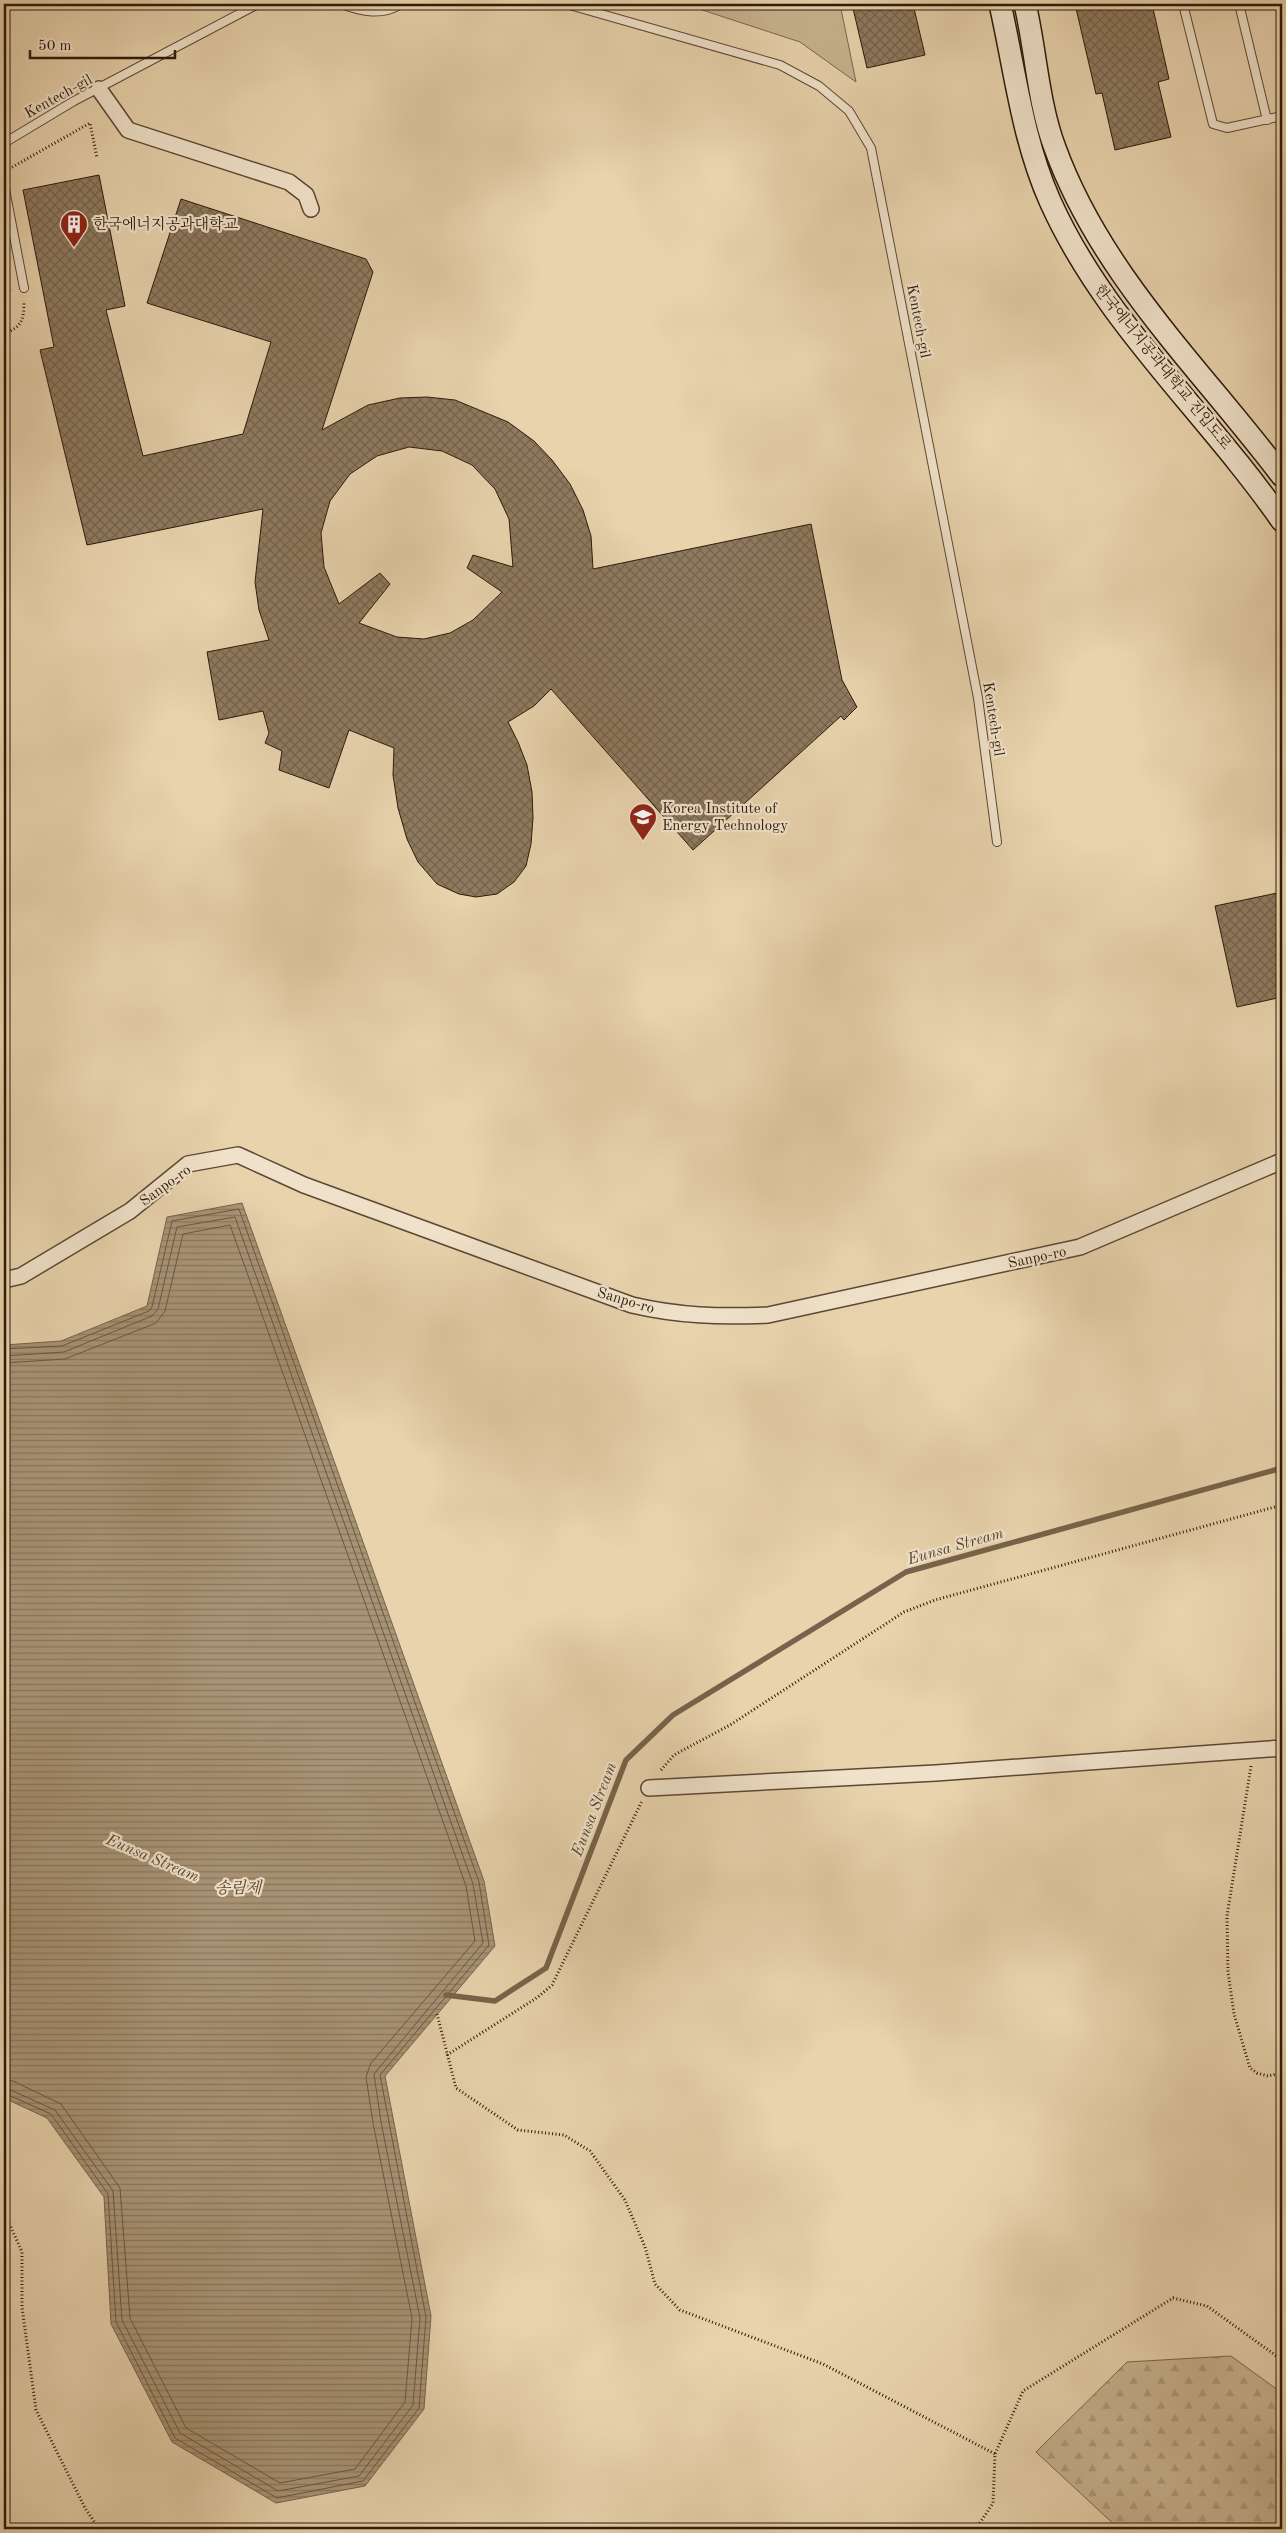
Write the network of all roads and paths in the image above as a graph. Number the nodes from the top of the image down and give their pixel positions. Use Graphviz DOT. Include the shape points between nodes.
graph roads {
  1 [pos="258,4"];
  2 [pos="342,4"];
  3 [pos="401,4"];
  4 [pos="566,4"];
  5 [pos="1000,4"];
  6 [pos="1025,4"];
  7 [pos="1183,4"];
  8 [pos="1239,4"];
  9 [pos="99,89"];
  10 [pos="1282,116"];
  11 [pos="1266,120"];
  12 [pos="4,143"];
  13 [pos="97,158"];
  14 [pos="9,169"];
  15 [pos="4,184"];
  16 [pos="311,209"];
  17 [pos="24,288"];
  18 [pos="4,333"];
  19 [pos="1282,476"];
  20 [pos="1282,521"];
  21 [pos="997,842"];
  22 [pos="1282,1161"];
  23 [pos="4,1280"];
  24 [pos="1282,1505"];
  25 [pos="1282,1748"];
  26 [pos="1254,1749"];
  27 [pos="649,1788"];
  28 [pos="437,2014"];
  29 [pos="447,2055"];
  30 [pos="1282,2073"];
  31 [pos="4,2219"];
  32 [pos="1282,2360"];
  33 [pos="995,2454"];
  34 [pos="99,2529"];
  35 [pos="976,2529"];
  1 -- 9 [label="lane, Kentech-gil"];
  2 -- 3 [label="lane" via="376,12"];
  4 -- 21 [label="lane, Kentech-gil" via="780,65 819,86 849,111 871,148 978,698"];
  5 -- 20 [label="street, 한국에너지공과대학교 진입도로" via="1031,152 1050,201 1076,252 1105,299 1240,463"];
  6 -- 19 [label="street, 한국에너지공과대학교 진입도로" via="1054,147 1097,239 1127,283"];
  7 -- 11 [label="lane" via="1213,124 1227,128"];
  8 -- 11 [label="lane"];
  9 -- 12 [label="lane, Kentech-gil"];
  9 -- 16 [label="street" via="128,130 289,182 306,195"];
  10 -- 11 [label="lane"];
  13 -- 14 [label="path" via="90,123"];
  15 -- 17 [label="lane"];
  17 -- 18 [label="path" via="24,318 14,330"];
  22 -- 23 [label="street, Sanpo-ro" via="1080,1247 768,1315 670,1314 632,1304 304,1185 238,1156 188,1164 130,1211 21,1276"];
  24 -- 27 [label="path" via="935,1600 904,1612 730,1725 674,1755"];
  25 -- 26 [label="street"];
  26 -- 27 [label="street" via="936,1773"];
  26 -- 30 [label="path" via="1227,1916 1228,1972 1234,2014 1250,2068 1257,2074 1268,2076"];
  27 -- 29 [label="path" via="552,1985"];
  28 -- 29 [label="path"];
  29 -- 33 [label="path" via="456,2088 518,2130 564,2135 590,2151 625,2200 645,2246 655,2284 680,2310 823,2364"];
  31 -- 34 [label="path" via="22,2252 22,2307 36,2410 85,2508"];
  32 -- 33 [label="path" via="1207,2306 1173,2298 1023,2391"];
  33 -- 35 [label="path" via="993,2503"];
}
